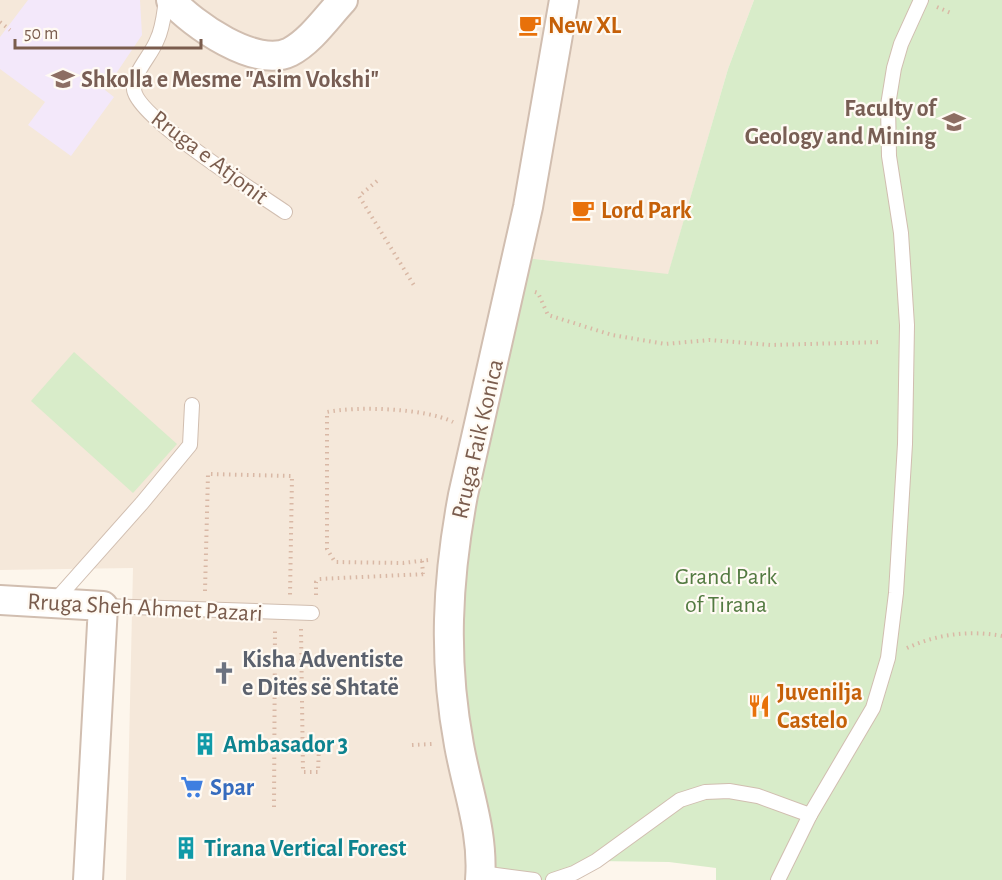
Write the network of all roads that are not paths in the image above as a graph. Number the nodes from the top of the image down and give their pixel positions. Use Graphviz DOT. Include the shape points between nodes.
graph roads {
  1 [pos="169,0"];
  2 [pos="343,0"];
  3 [pos="564,0"];
  4 [pos="921,0"];
  5 [pos="285,212"];
  6 [pos="192,405"];
  7 [pos="0,600"];
  8 [pos="53,603"];
  9 [pos="103,606"];
  10 [pos="294,613"];
  11 [pos="810,815"];
  12 [pos="481,877"];
  13 [pos="88,880"];
  14 [pos="534,880"];
  15 [pos="553,880"];
  16 [pos="778,880"];
  1 -- 2 [label="street, Rruga e Atjonit" via="221,38 249,51 273,56 299,46"];
  1 -- 5 [label="lane, Rruga e Atjonit" via="158,40 134,83 134,93 148,113 166,128"];
  3 -- 12 [label="street, Rruga Faik Konica" via="512,282 455,535 449,589 448,650 458,744 480,838"];
  4 -- 11 [label="lane" via="897,58 888,105 889,156 901,232 907,325 905,444 888,658 873,708"];
  6 -- 8 [label="lane" via="190,445"];
  7 -- 8 [label="street, Rruga Sheh Ahmet Pazari"];
  8 -- 9 [label="street, Rruga Sheh Ahmet Pazari"];
  9 -- 10 [label="lane, Rruga Sheh Ahmet Pazari"];
  9 -- 13 [label="street"];
  11 -- 15 [label="lane" via="758,796 705,792 680,800 596,861"];
  11 -- 16 [label="lane"];
  12 -- 14 [label="lane"];
}
